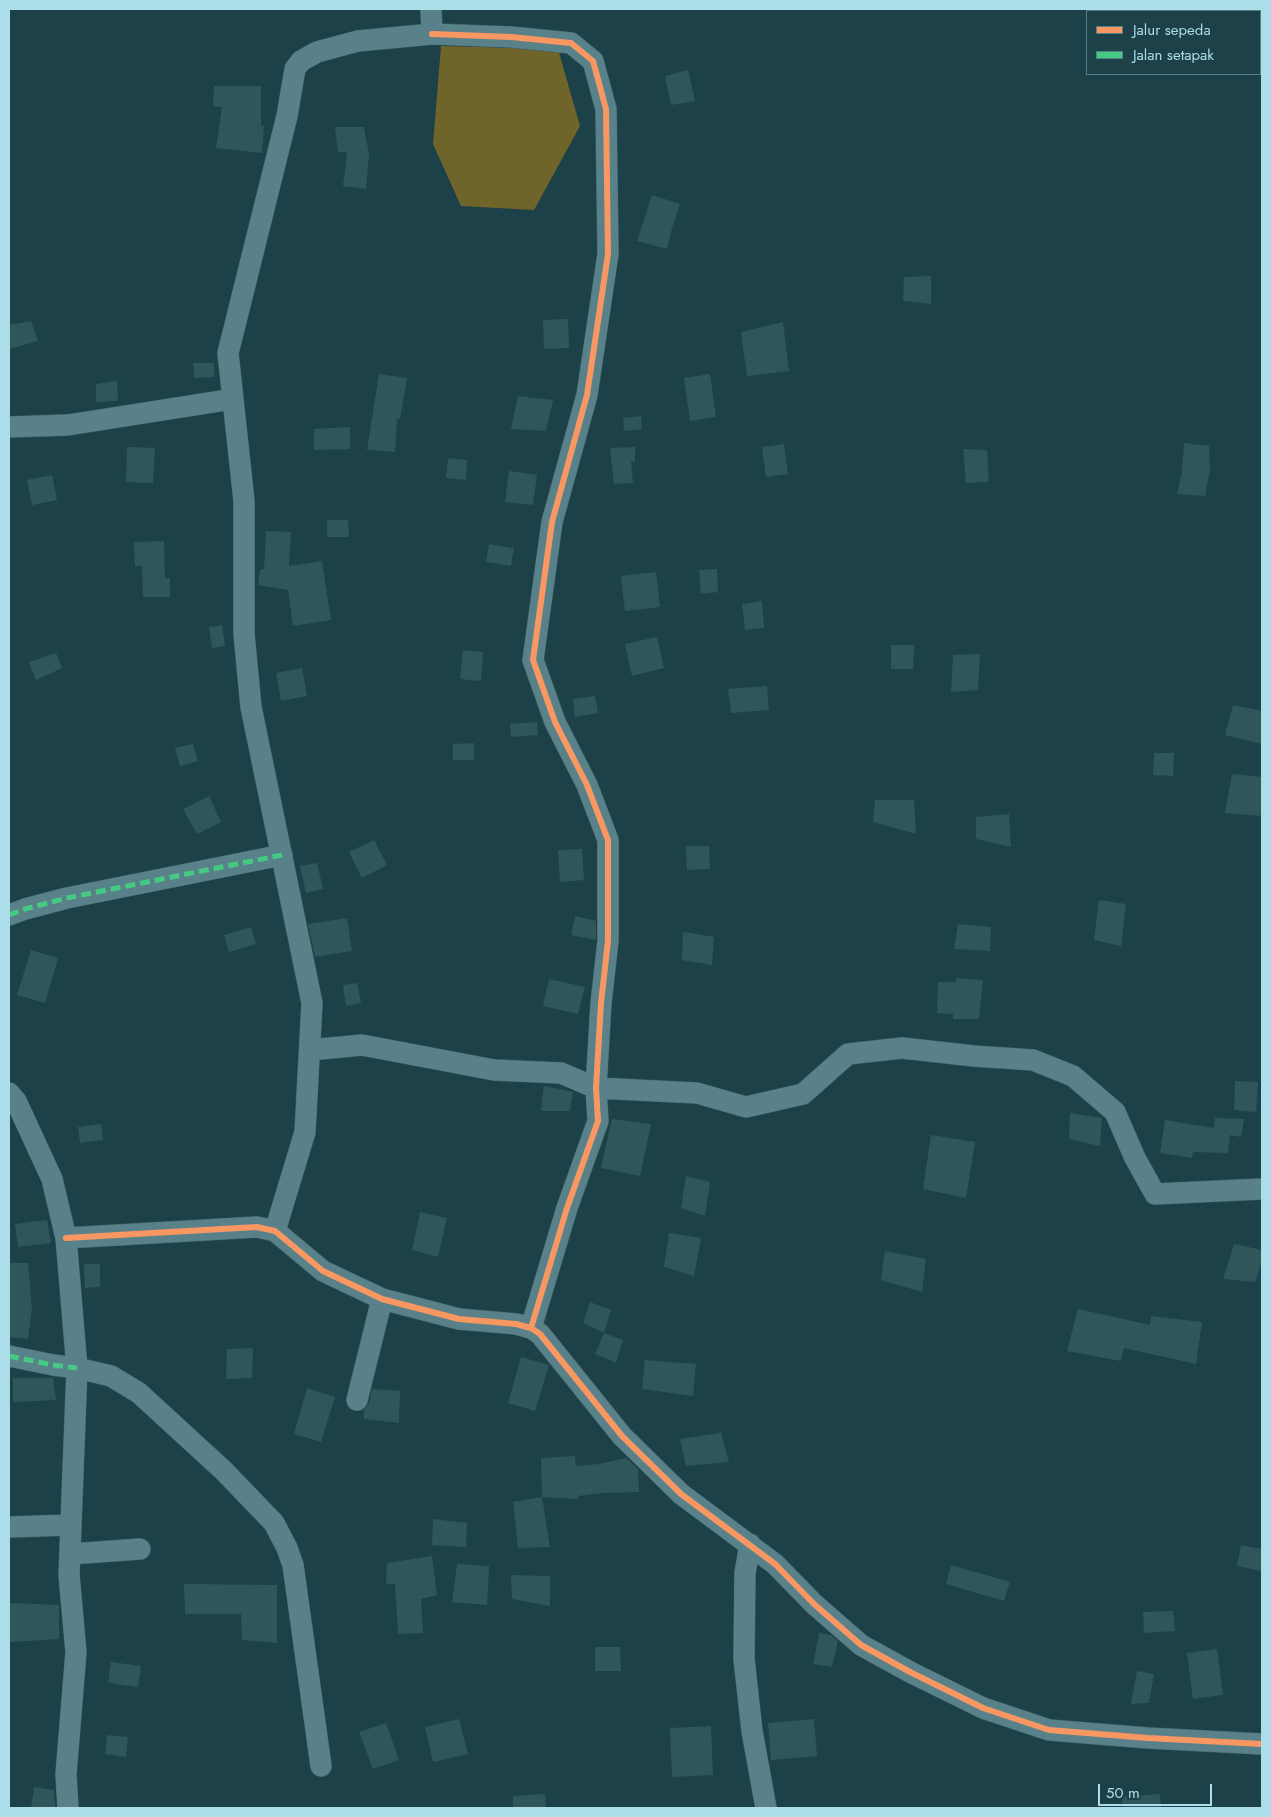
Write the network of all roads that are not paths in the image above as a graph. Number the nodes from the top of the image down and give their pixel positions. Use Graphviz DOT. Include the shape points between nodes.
graph roads {
  1 [pos="431,9"];
  2 [pos="432,34"];
  3 [pos="233,399"];
  4 [pos="9,427"];
  5 [pos="282,855"];
  6 [pos="9,915"];
  7 [pos="310,1050"];
  8 [pos="596,1088"];
  9 [pos="9,1093"];
  10 [pos="1262,1189"];
  11 [pos="275,1231"];
  12 [pos="66,1238"];
  13 [pos="382,1299"];
  14 [pos="531,1328"];
  15 [pos="9,1356"];
  16 [pos="77,1368"];
  17 [pos="357,1400"];
  18 [pos="70,1524"];
  19 [pos="9,1527"];
  20 [pos="750,1544"];
  21 [pos="140,1549"];
  22 [pos="70,1554"];
  23 [pos="1262,1744"];
  24 [pos="321,1766"];
  25 [pos="68,1808"];
  26 [pos="766,1808"];
  1 -- 2 [label="street"];
  2 -- 3 [label="street" via="358,41 317,52 301,61 295,69 287,116 228,353"];
  2 -- 8 [label="street" via="571,43 593,61 606,109 608,254 587,395 552,522 532,660 555,722 587,785 608,840 608,941"];
  3 -- 4 [label="street" via="68,425"];
  3 -- 5 [label="street" via="244,502 244,634 250,698"];
  5 -- 6 [label="street" via="67,898"];
  5 -- 7 [label="street" via="312,1002"];
  7 -- 8 [label="street" via="362,1046 494,1070 561,1073"];
  7 -- 11 [label="street" via="305,1132"];
  8 -- 10 [label="street" via="696,1093 746,1107 803,1094 848,1054 902,1048 1033,1060 1073,1076 1115,1112 1155,1194"];
  8 -- 14 [label="street" via="598,1121 567,1208"];
  9 -- 12 [label="street" via="16,1101 52,1179"];
  11 -- 12 [label="street" via="257,1227"];
  11 -- 13 [label="street" via="323,1271"];
  12 -- 16 [label="street"];
  13 -- 14 [label="street" via="459,1319"];
  13 -- 17 [label="street"];
  14 -- 20 [label="street" via="540,1334 622,1436 682,1494"];
  15 -- 16 [label="street"];
  16 -- 18 [label="street"];
  16 -- 24 [label="street" via="111,1376 139,1393 224,1471 274,1523 294,1565"];
  18 -- 19 [label="street"];
  18 -- 22 [label="street"];
  20 -- 23 [label="street" via="862,1645 983,1708 1049,1730"];
  20 -- 26 [label="street" via="745,1574 744,1659 752,1731"];
  21 -- 22 [label="street"];
  22 -- 25 [label="street" via="76,1652 66,1774"];
}
